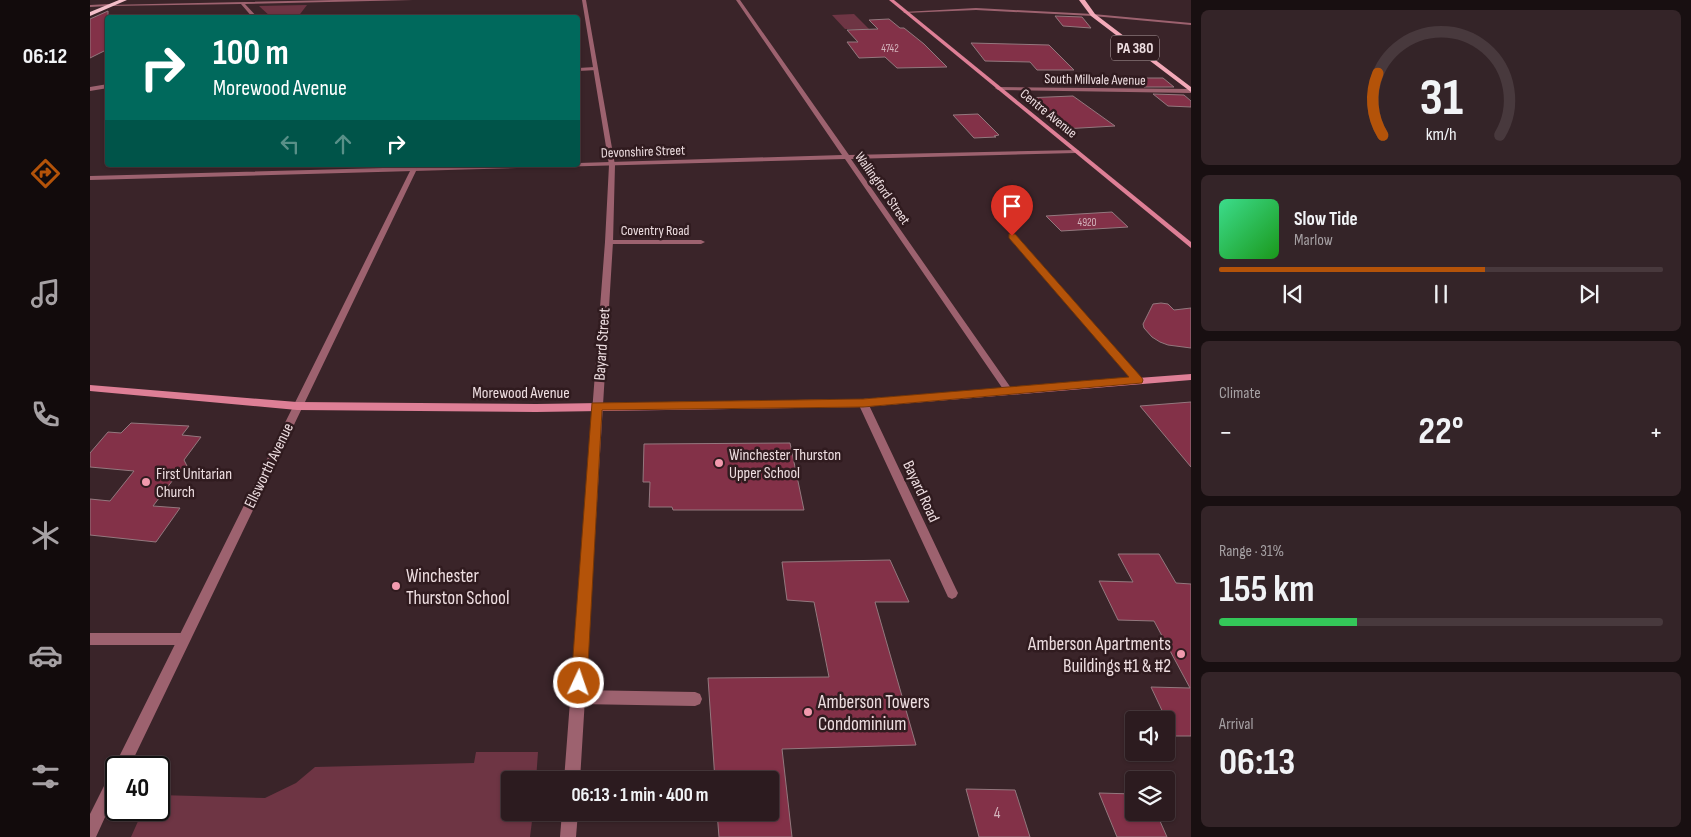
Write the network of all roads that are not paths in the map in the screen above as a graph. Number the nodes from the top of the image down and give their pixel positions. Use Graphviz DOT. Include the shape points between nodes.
graph roads {
  1 [pos="124,0"];
  2 [pos="411,0"];
  3 [pos="584,0"];
  4 [pos="738,0"];
  5 [pos="891,0"];
  6 [pos="1082,1"];
  7 [pos="242,3"];
  8 [pos="90,6"];
  9 [pos="108,6"];
  10 [pos="905,12"];
  11 [pos="90,14"];
  12 [pos="253,15"];
  13 [pos="1093,15"];
  14 [pos="1191,24"];
  15 [pos="595,68"];
  16 [pos="580,70"];
  17 [pos="105,87"];
  18 [pos="998,88"];
  19 [pos="90,90"];
  20 [pos="1191,91"];
  21 [pos="1076,151"];
  22 [pos="847,158"];
  23 [pos="580,165"];
  24 [pos="612,165"];
  25 [pos="412,167"];
  26 [pos="90,178"];
  27 [pos="1012,236"];
  28 [pos="609,242"];
  29 [pos="701,242"];
  30 [pos="1191,246"];
  31 [pos="1191,376"];
  32 [pos="1138,380"];
  33 [pos="90,388"];
  34 [pos="1008,390"];
  35 [pos="863,403"];
  36 [pos="297,406"];
  37 [pos="596,406"];
  38 [pos="952,593"];
  39 [pos="90,639"];
  40 [pos="183,639"];
  41 [pos="578,697"];
  42 [pos="694,699"];
  43 [pos="127,756"];
  44 [pos="573,771"];
  45 [pos="105,800"];
  46 [pos="569,821"];
  47 [pos="90,831"];
  48 [pos="568,837"];
  1 -- 9 [label="highway"];
  2 -- 7 [label="street"];
  3 -- 15 [label="street, Bayard Street"];
  4 -- 22 [label="street, Wallingford Street"];
  5 -- 10 [label="main road, Centre Avenue"];
  6 -- 13 [label="main road, PA 380"];
  7 -- 9 [label="street"];
  7 -- 12 [label="street"];
  8 -- 9 [label="street"];
  9 -- 11 [label="highway"];
  10 -- 13 [label="street" via="976,10"];
  10 -- 18 [label="main road, Centre Avenue"];
  13 -- 14 [label="street"];
  13 -- 20 [label="main road, PA 380"];
  15 -- 16 [label="street"];
  15 -- 24 [label="street, Bayard Street"];
  17 -- 19 [label="street"];
  18 -- 20 [label="street, South Millvale Avenue"];
  18 -- 21 [label="main road, Centre Avenue"];
  21 -- 22 [label="street, Devonshire Street"];
  21 -- 30 [label="main road, Centre Avenue"];
  22 -- 24 [label="street, Devonshire Street"];
  22 -- 34 [label="street, Wallingford Street"];
  23 -- 24 [label="street, Devonshire Street"];
  24 -- 28 [label="street, Bayard Street"];
  25 -- 26 [label="street, Devonshire Street"];
  25 -- 36 [label="street, Ellsworth Avenue"];
  27 -- 32 [label="street"];
  28 -- 29 [label="street, Coventry Road"];
  28 -- 37 [label="street, Bayard Street"];
  31 -- 32 [label="main road, Morewood Avenue"];
  32 -- 34 [label="main road, Morewood Avenue"];
  33 -- 36 [label="main road, Morewood Avenue"];
  34 -- 35 [label="main road, Morewood Avenue"];
  35 -- 37 [label="main road, Morewood Avenue"];
  35 -- 38 [label="street, Bayard Road"];
  36 -- 37 [label="main road, Morewood Avenue"];
  36 -- 40 [label="street, Ellsworth Avenue"];
  37 -- 41 [label="street, Bayard Street"];
  39 -- 40 [label="street"];
  40 -- 43 [label="street, Ellsworth Avenue"];
  41 -- 42 [label="street"];
  41 -- 44 [label="street, Bayard Street"];
  45 -- 47 [label="street"];
  46 -- 48 [label="street"];
}
